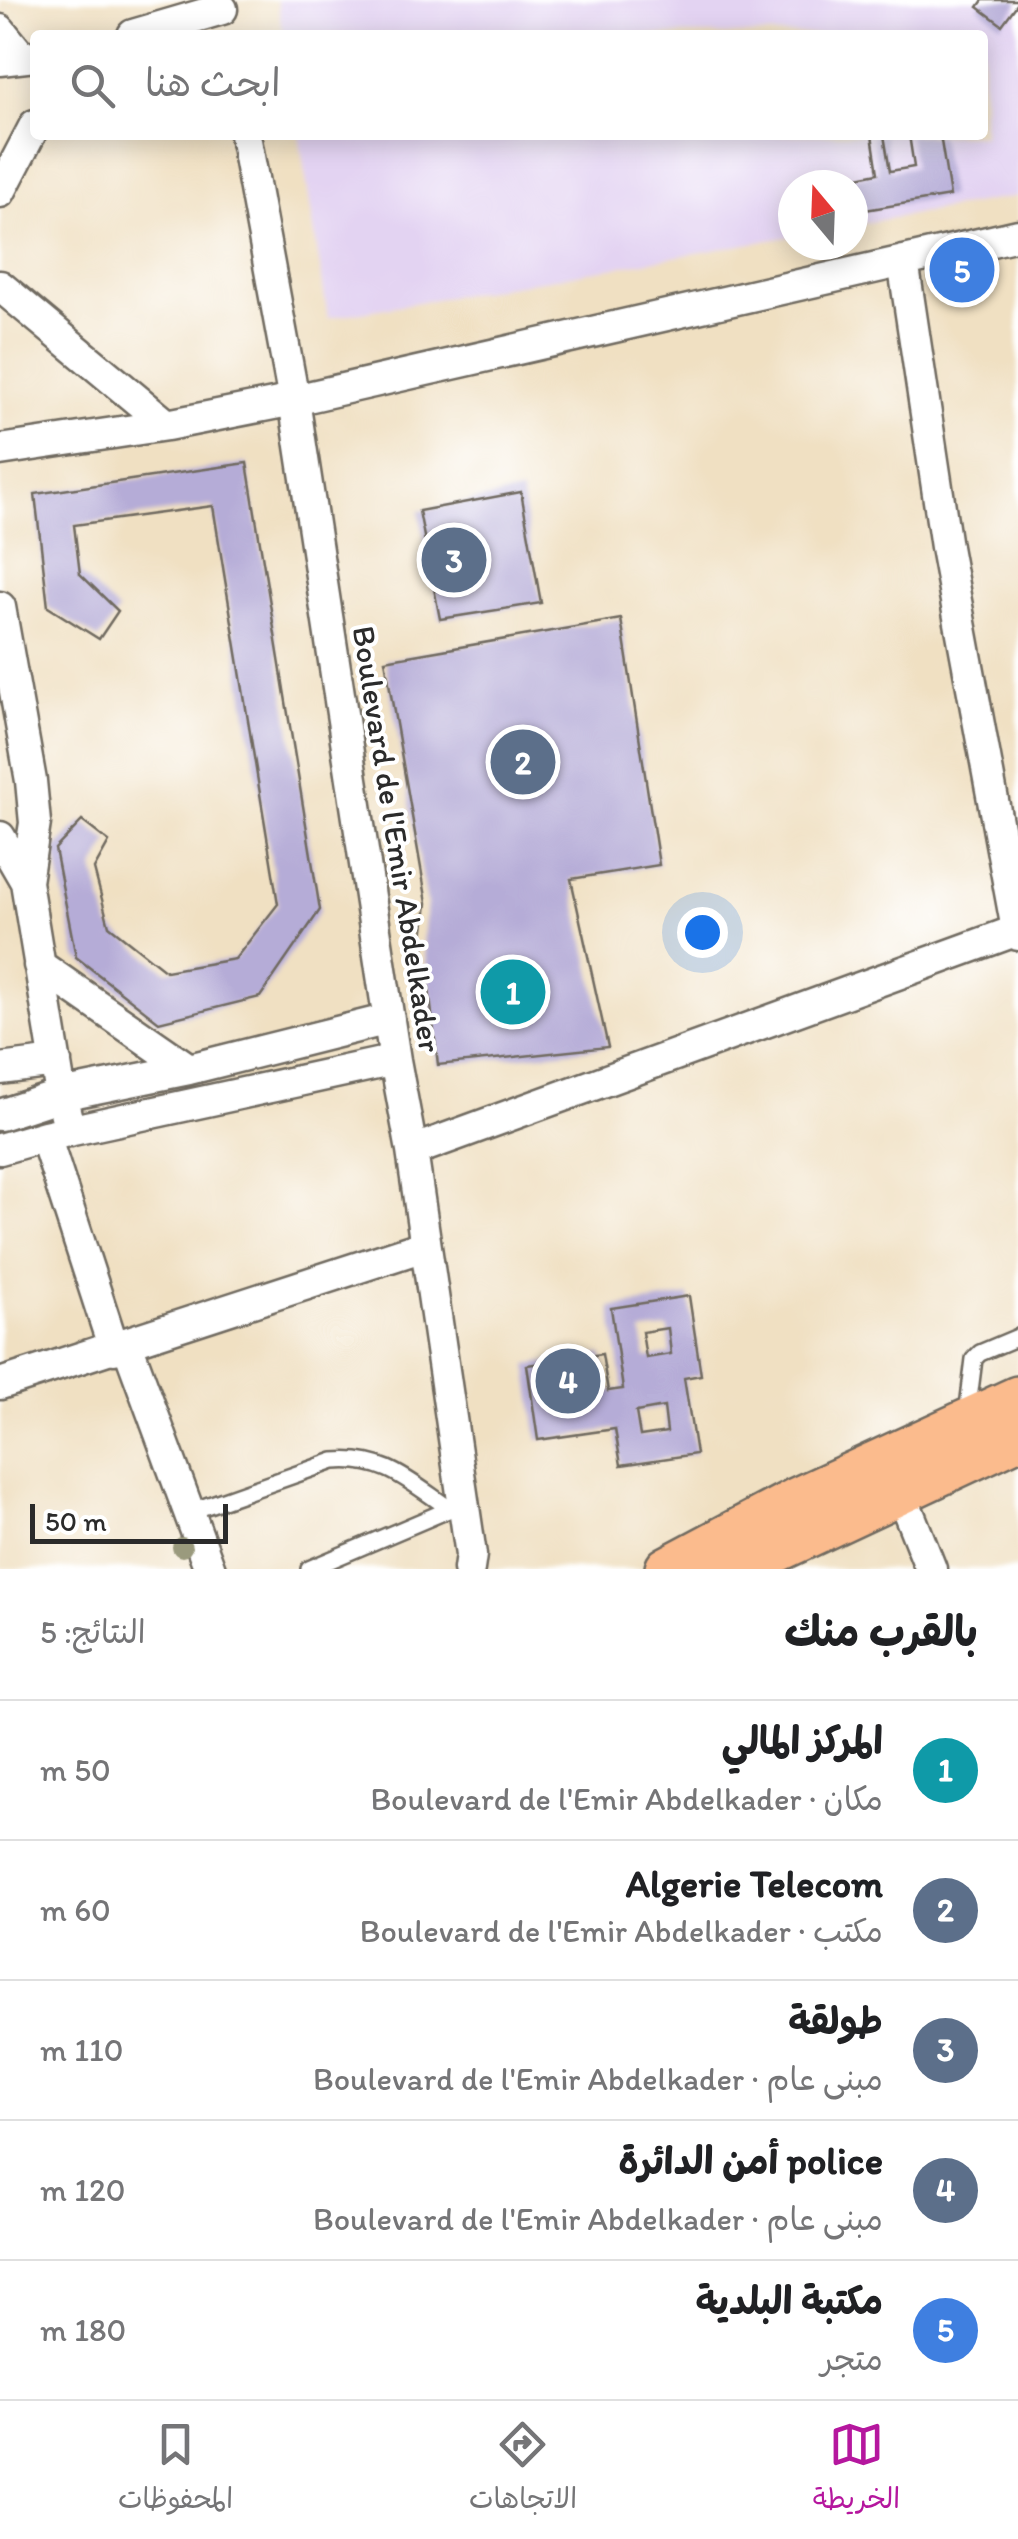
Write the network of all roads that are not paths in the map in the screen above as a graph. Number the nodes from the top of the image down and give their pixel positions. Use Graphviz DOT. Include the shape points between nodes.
graph roads {
  1 [pos="223,15"];
  2 [pos="155,30"];
  3 [pos="0,31"];
  4 [pos="19,58"];
  5 [pos="30,135"];
  6 [pos="246,140"];
  7 [pos="0,192"];
  8 [pos="1018,235"];
  9 [pos="903,261"];
  10 [pos="0,286"];
  11 [pos="294,400"];
  12 [pos="167,425"];
  13 [pos="0,450"];
  14 [pos="0,608"];
  15 [pos="11,728"];
  16 [pos="0,837"];
  17 [pos="26,882"];
  18 [pos="1017,932"];
  19 [pos="40,965"];
  20 [pos="389,1019"];
  21 [pos="395,1060"];
  22 [pos="56,1062"];
  23 [pos="0,1069"];
  24 [pos="189,1070"];
  25 [pos="61,1096"];
  26 [pos="0,1115"];
  27 [pos="58,1134"];
  28 [pos="0,1149"];
  29 [pos="412,1151"];
  30 [pos="424,1246"];
  31 [pos="1018,1337"];
  32 [pos="120,1347"];
  33 [pos="0,1384"];
  34 [pos="1018,1399"];
  35 [pos="966,1423"];
  36 [pos="1018,1436"];
  37 [pos="900,1491"];
  38 [pos="456,1506"];
  39 [pos="189,1512"];
  40 [pos="475,1565"];
  41 [pos="753,1565"];
  42 [pos="210,1569"];
  43 [pos="309,1569"];
  44 [pos="668,1569"];
  45 [pos="931,1569"];
  1 -- 2 [label="street"];
  3 -- 4 [label="street"];
  5 -- 7 [label="street"];
  6 -- 11 [label="street, Boulevard de l'Emir Abdelkader"];
  8 -- 9 [label="street"];
  9 -- 11 [label="street"];
  9 -- 18 [label="street" via="946,547"];
  10 -- 12 [label="street"];
  11 -- 12 [label="street"];
  11 -- 20 [label="street, Boulevard de l'Emir Abdelkader"];
  12 -- 13 [label="street"];
  14 -- 15 [label="street"];
  15 -- 17 [label="street" via="35,823"];
  16 -- 17 [label="street"];
  17 -- 19 [label="street"];
  18 -- 29 [label="street"];
  19 -- 22 [label="street"];
  19 -- 24 [label="street"];
  20 -- 21 [label="street, Boulevard de l'Emir Abdelkader"];
  20 -- 24 [label="street"];
  21 -- 27 [label="street"];
  21 -- 29 [label="street, Boulevard de l'Emir Abdelkader"];
  22 -- 23 [label="street"];
  22 -- 25 [label="street"];
  24 -- 25 [label="street"];
  25 -- 26 [label="street"];
  25 -- 27 [label="street"];
  27 -- 28 [label="street"];
  27 -- 32 [label="street"];
  29 -- 30 [label="street, Boulevard de l'Emir Abdelkader"];
  30 -- 32 [label="street"];
  30 -- 38 [label="street, Boulevard de l'Emir Abdelkader"];
  31 -- 35 [label="lane" via="974,1359"];
  32 -- 33 [label="street"];
  32 -- 39 [label="street"];
  34 -- 35 [label="main road"];
  35 -- 44 [label="main road" via="796,1500"];
  36 -- 37 [label="main road"];
  37 -- 41 [label="main road"];
  37 -- 45 [label="street"];
  38 -- 39 [label="lane" via="390,1468 358,1458 334,1460"];
  38 -- 40 [label="street, Boulevard de l'Emir Abdelkader"];
  38 -- 43 [label="lane"];
  39 -- 42 [label="street"];
}
